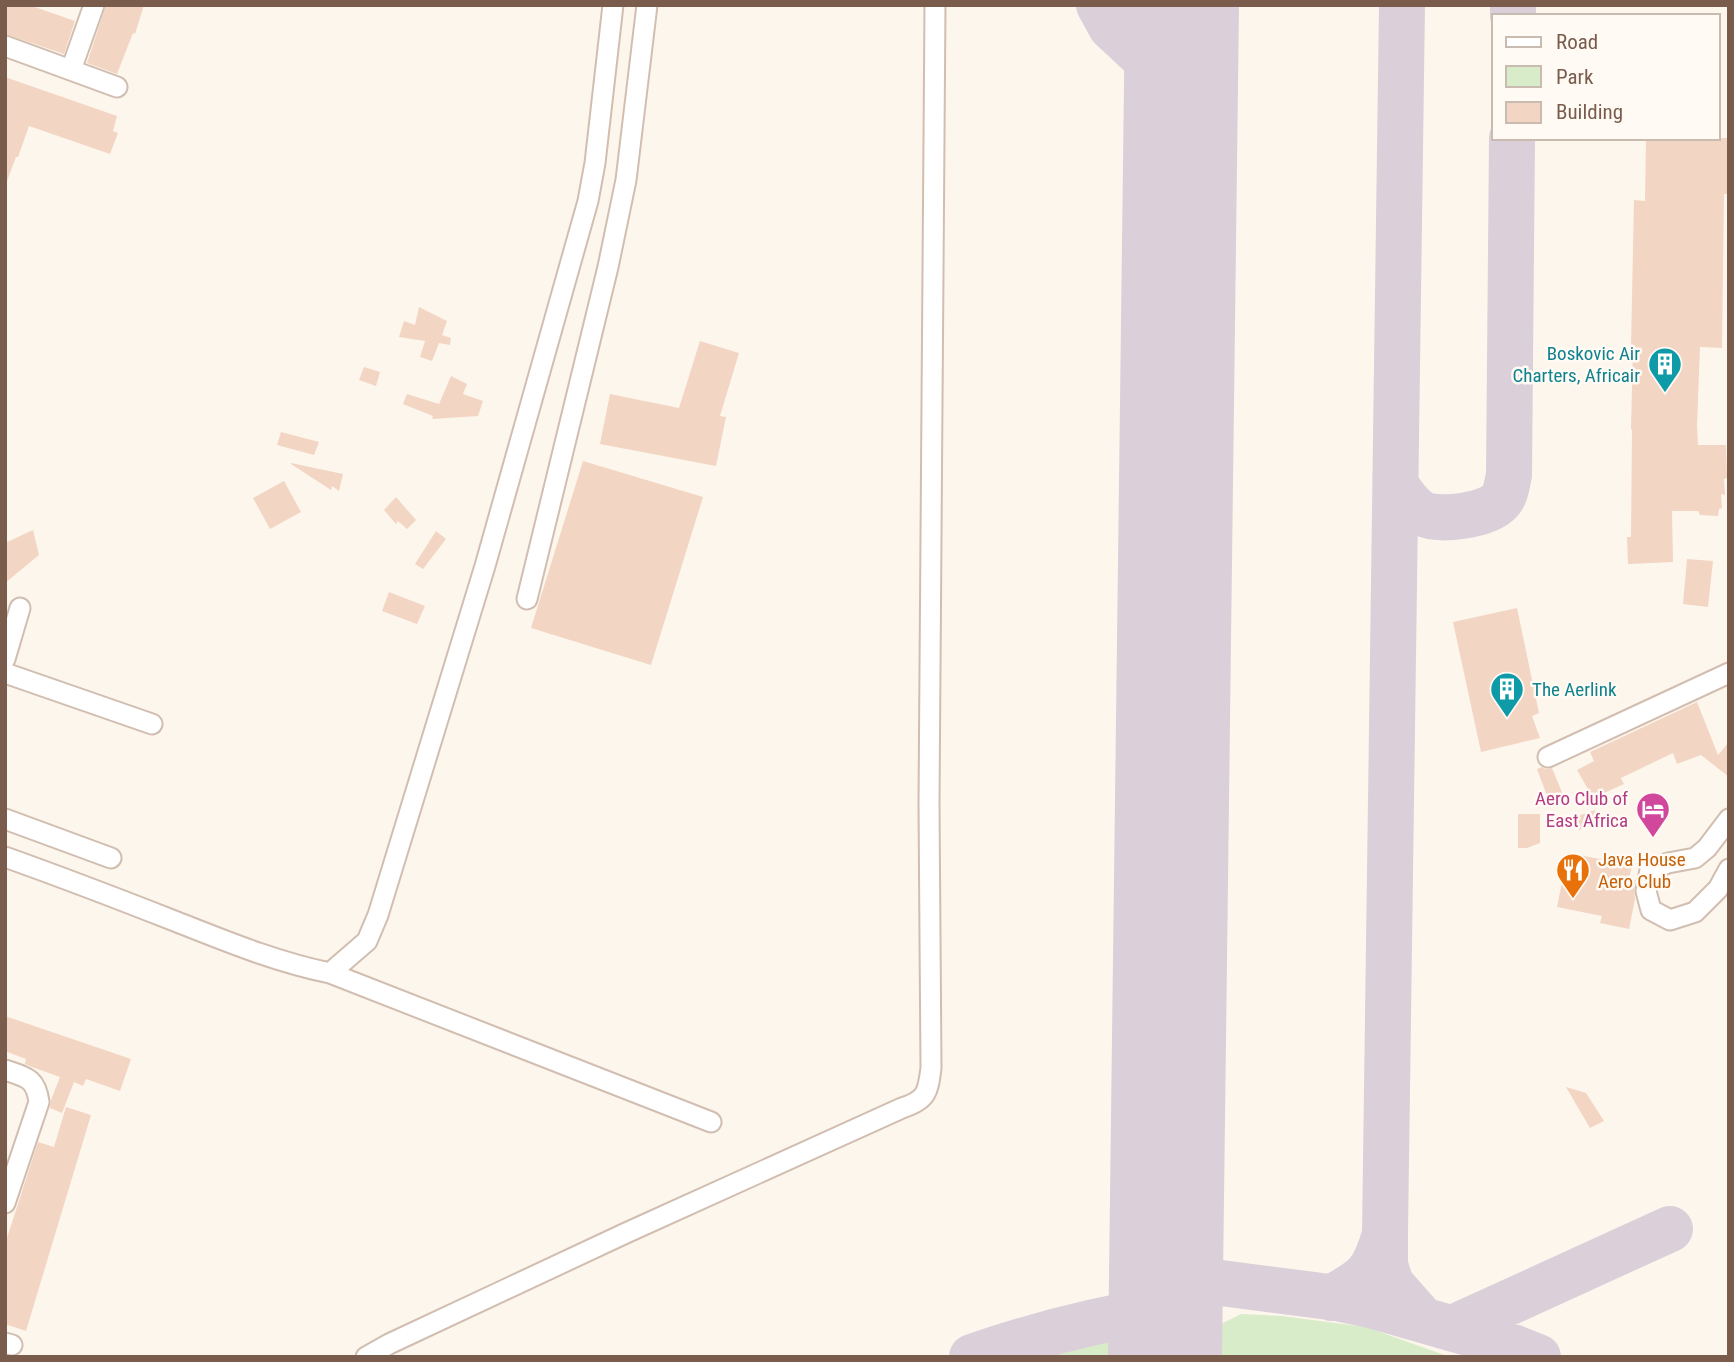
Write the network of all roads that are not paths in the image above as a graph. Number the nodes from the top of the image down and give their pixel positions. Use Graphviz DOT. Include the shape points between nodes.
graph roads {
  1 [pos="94,5"];
  2 [pos="613,5"];
  3 [pos="647,5"];
  4 [pos="935,5"];
  5 [pos="5,46"];
  6 [pos="71,70"];
  7 [pos="117,87"];
  8 [pos="527,599"];
  9 [pos="20,608"];
  10 [pos="5,659"];
  11 [pos="5,673"];
  12 [pos="1729,673"];
  13 [pos="152,724"];
  14 [pos="1549,757"];
  15 [pos="5,819"];
  16 [pos="1729,819"];
  17 [pos="5,857"];
  18 [pos="111,858"];
  19 [pos="1729,869"];
  20 [pos="330,973"];
  21 [pos="5,1070"];
  22 [pos="711,1122"];
  23 [pos="5,1203"];
  24 [pos="366,1357"];
  1 -- 6 [label="street"];
  2 -- 20 [label="street" via="588,201 485,566 378,915 367,940"];
  3 -- 8 [label="street" via="626,180"];
  4 -- 24 [label="street" via="929,1088 916,1104 626,1233"];
  5 -- 6 [label="street"];
  6 -- 7 [label="street"];
  9 -- 10 [label="street"];
  11 -- 13 [label="street"];
  12 -- 14 [label="street"];
  15 -- 18 [label="street"];
  16 -- 19 [label="street" via="1695,858 1650,870 1646,891 1651,910 1670,920 1695,912 1718,889"];
  17 -- 20 [label="street" via="248,950"];
  20 -- 22 [label="street"];
  21 -- 23 [label="street" via="29,1079 39,1102"];
}
